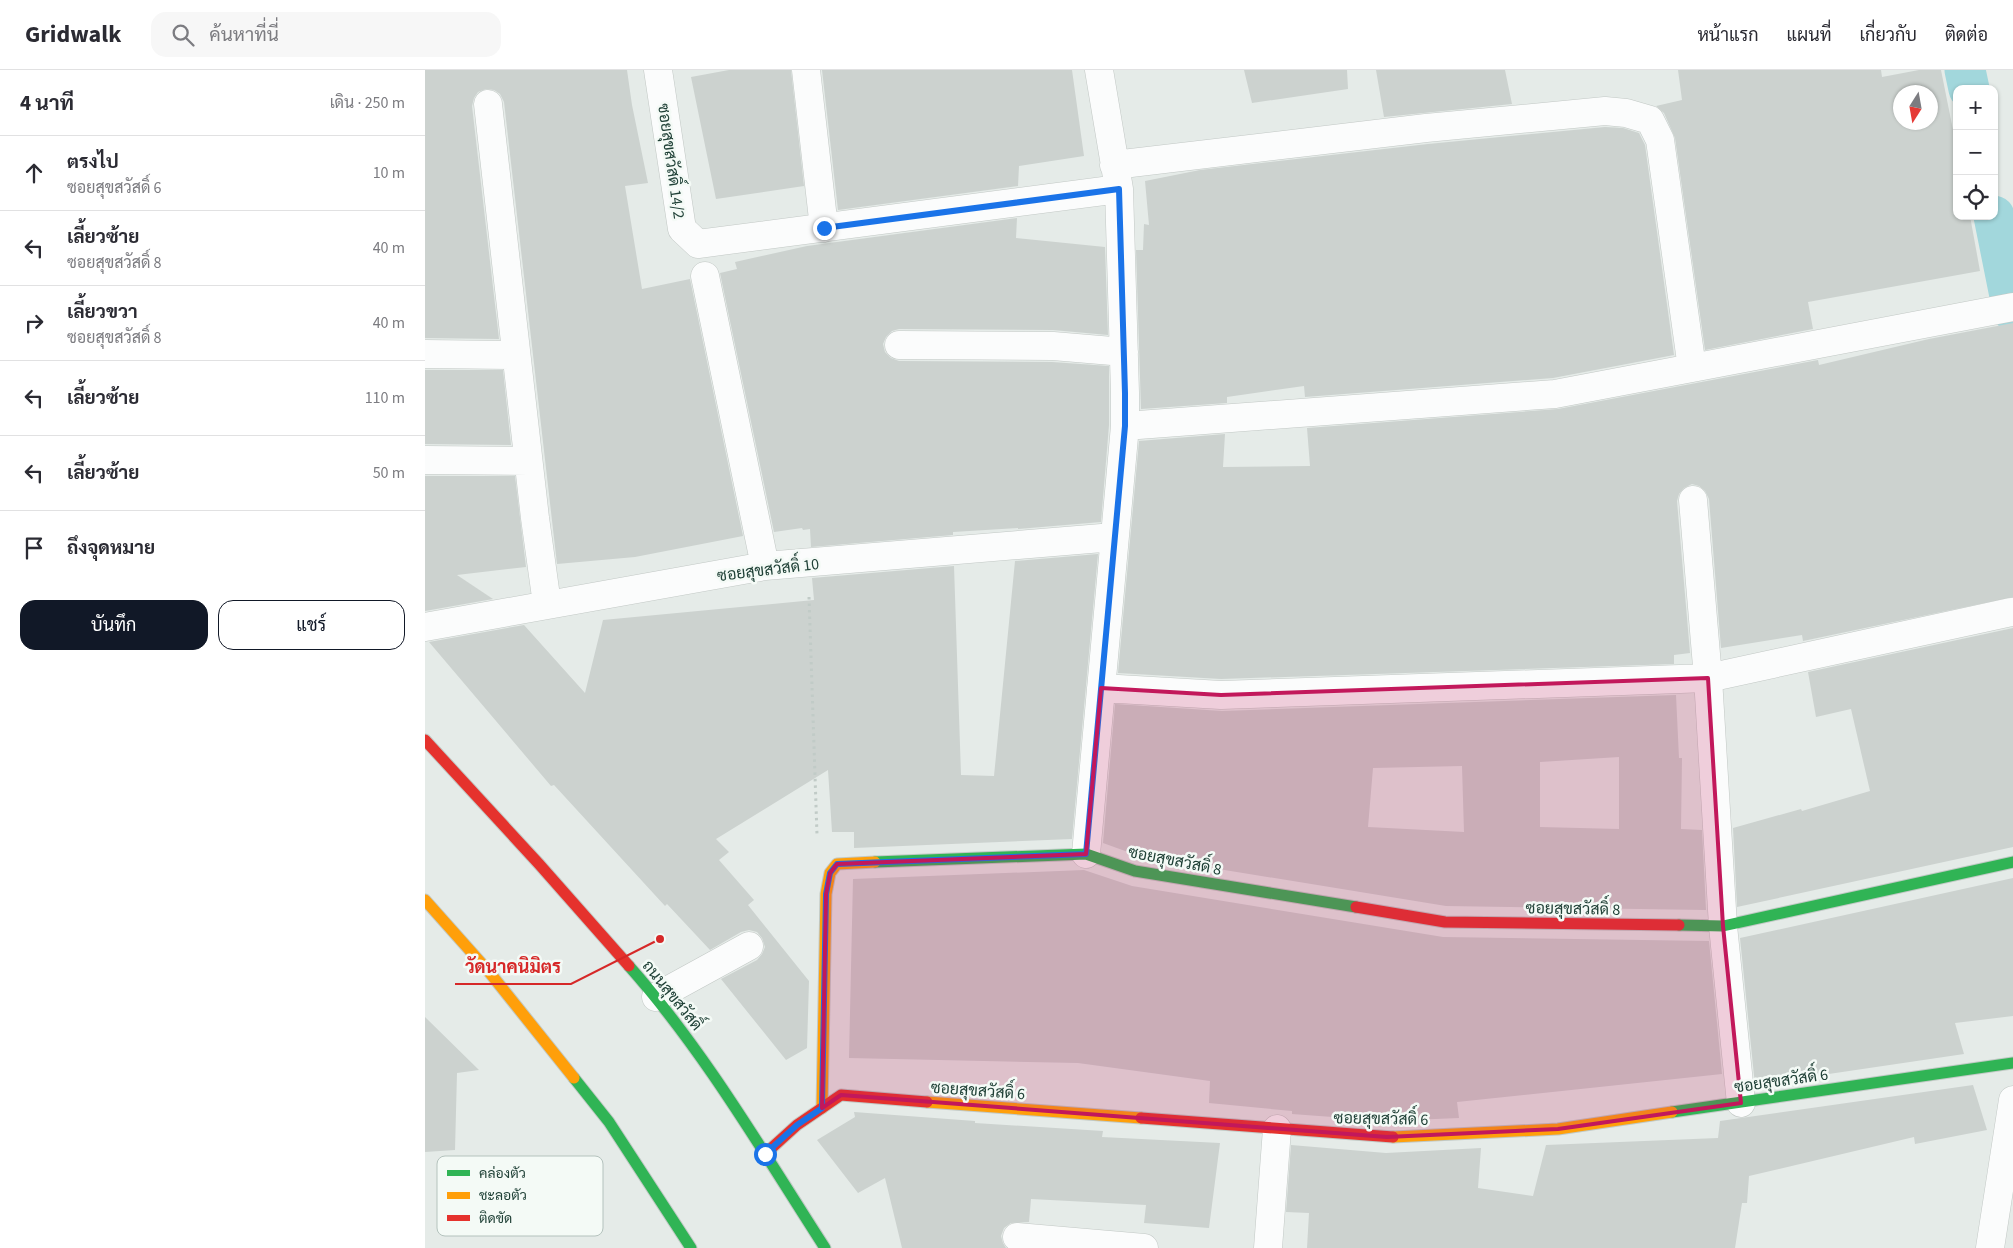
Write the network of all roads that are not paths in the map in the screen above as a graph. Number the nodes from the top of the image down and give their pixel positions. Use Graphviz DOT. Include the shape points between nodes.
graph roads {
  1 [pos="658,70"];
  2 [pos="806,70"];
  3 [pos="1099,70"];
  4 [pos="488,104"];
  5 [pos="1117,177"];
  6 [pos="824,228"];
  7 [pos="705,276"];
  8 [pos="2006,308"];
  9 [pos="899,346"];
  10 [pos="1124,352"];
  11 [pos="425,354"];
  12 [pos="516,355"];
  13 [pos="1692,368"];
  14 [pos="1125,426"];
  15 [pos="425,460"];
  16 [pos="528,460"];
  17 [pos="1693,500"];
  18 [pos="1115,537"];
  19 [pos="765,566"];
  20 [pos="547,604"];
  21 [pos="2011,612"];
  22 [pos="425,627"];
  23 [pos="1708,678"];
  24 [pos="1101,688"];
  25 [pos="425,740"];
  26 [pos="1086,854"];
  27 [pos="2013,862"];
  28 [pos="425,900"];
  29 [pos="1723,926"];
  30 [pos="749,946"];
  31 [pos="656,997"];
  32 [pos="2013,1063"];
  33 [pos="2013,1100"];
  34 [pos="1741,1102"];
  35 [pos="822,1108"];
  36 [pos="1277,1129"];
  37 [pos="765,1154"];
  38 [pos="1017,1237"];
  39 [pos="691,1248"];
  40 [pos="825,1248"];
  41 [pos="1144,1248"];
  42 [pos="1268,1248"];
  43 [pos="1990,1248"];
  1 -- 6 [label="street, ซอยสุขสวัสดิ์ 14/2" via="682,229 699,244"];
  2 -- 6 [label="street"];
  3 -- 5 [label="street"];
  4 -- 12 [label="street"];
  5 -- 6 [label="street"];
  5 -- 10 [label="street"];
  5 -- 13 [label="street" via="1426,128 1605,111 1650,120 1660,140"];
  7 -- 19 [label="street"];
  8 -- 13 [label="street"];
  9 -- 10 [label="street" via="1053,346"];
  10 -- 14 [label="street"];
  11 -- 12 [label="street"];
  12 -- 16 [label="street"];
  13 -- 14 [label="street" via="1555,394"];
  14 -- 18 [label="street"];
  15 -- 16 [label="street"];
  16 -- 20 [label="street"];
  17 -- 23 [label="street"];
  18 -- 19 [label="street, ซอยสุขสวัสดิ์ 10"];
  18 -- 24 [label="street"];
  19 -- 20 [label="street, ซอยสุขสวัสดิ์ 10"];
  20 -- 22 [label="street, ซอยสุขสวัสดิ์ 10"];
  21 -- 23 [label="street"];
  23 -- 24 [label="street" via="1221,695"];
  23 -- 29 [label="street"];
  24 -- 26 [label="street"];
  25 -- 31 [label="street, ถนนสุขสวัสดิ์"];
  26 -- 29 [label="street, ซอยสุขสวัสดิ์ 8" via="1135,871 1445,922"];
  26 -- 35 [label="street, ซอยสุขสวัสดิ์ 8" via="837,864 830,873 826,894"];
  27 -- 29 [label="street, ซอยสุขสวัสดิ์ 8"];
  28 -- 39 [label="street" via="489,973 609,1122"];
  29 -- 34 [label="street"];
  30 -- 31 [label="street"];
  31 -- 37 [label="street, ถนนสุขสวัสดิ์" via="707,1064"];
  32 -- 34 [label="street, ซอยสุขสวัสดิ์ 6"];
  33 -- 43 [label="street"];
  34 -- 36 [label="street, ซอยสุขสวัสดิ์ 6" via="1558,1129 1387,1138"];
  35 -- 36 [label="street, ซอยสุขสวัสดิ์ 6" via="841,1095"];
  35 -- 37 [label="street, ซอยสุขสวัสดิ์ 6"];
  36 -- 42 [label="street"];
  37 -- 40 [label="street, ถนนสุขสวัสดิ์"];
  38 -- 41 [label="street"];
}
